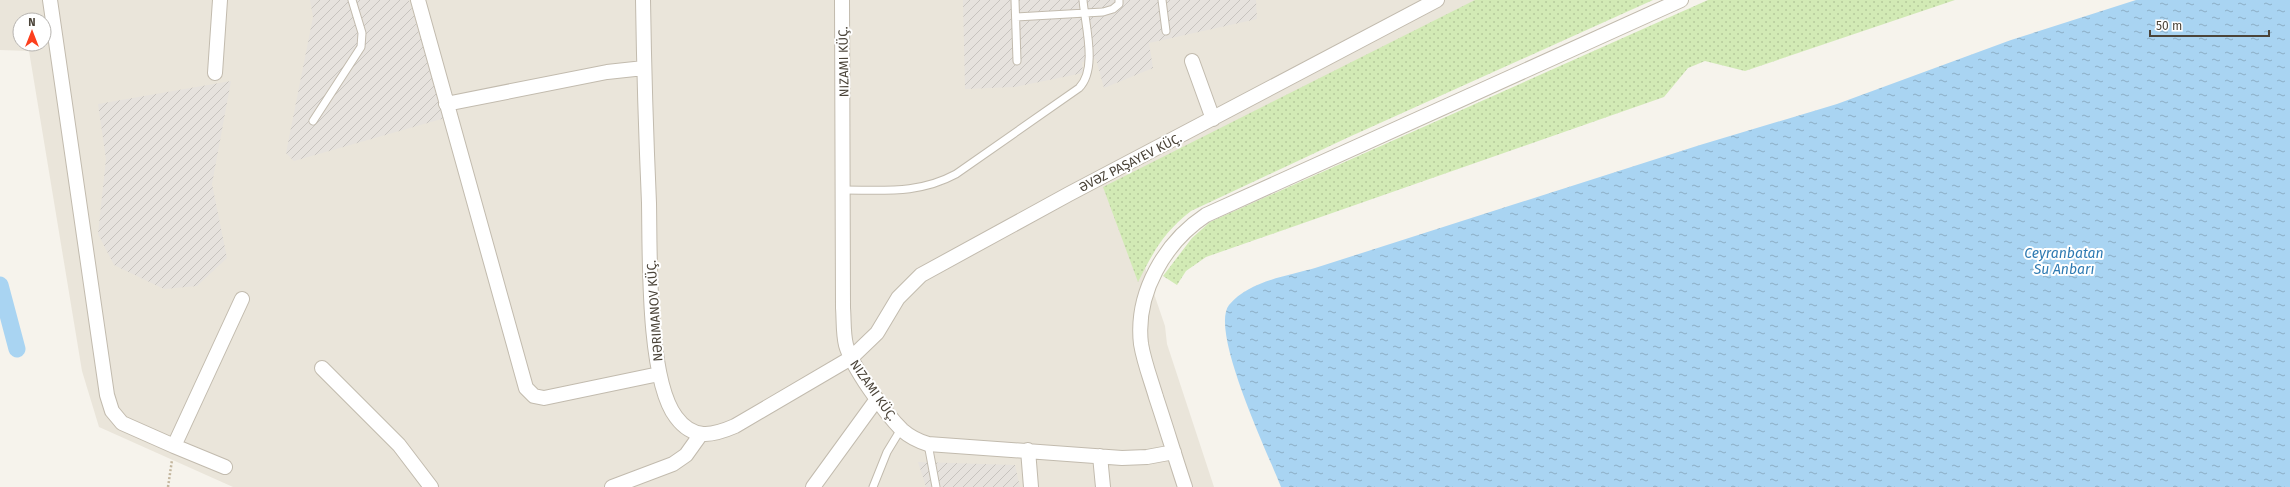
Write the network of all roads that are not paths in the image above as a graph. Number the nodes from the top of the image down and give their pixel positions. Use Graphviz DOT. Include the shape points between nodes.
graph roads {
  1 [pos="50,0"];
  2 [pos="220,0"];
  3 [pos="352,0"];
  4 [pos="418,0"];
  5 [pos="643,0"];
  6 [pos="842,0"];
  7 [pos="1015,0"];
  8 [pos="1083,0"];
  9 [pos="1119,0"];
  10 [pos="1162,0"];
  11 [pos="1681,0"];
  12 [pos="1431,1"];
  13 [pos="1084,14"];
  14 [pos="1016,17"];
  15 [pos="1166,32"];
  16 [pos="1192,61"];
  17 [pos="1017,62"];
  18 [pos="644,68"];
  19 [pos="215,73"];
  20 [pos="446,104"];
  21 [pos="1213,119"];
  22 [pos="313,121"];
  23 [pos="844,190"];
  24 [pos="242,299"];
  25 [pos="851,358"];
  26 [pos="322,368"];
  27 [pos="659,374"];
  28 [pos="877,399"];
  29 [pos="901,429"];
  30 [pos="701,434"];
  31 [pos="928,444"];
  32 [pos="174,446"];
  33 [pos="1028,450"];
  34 [pos="1174,452"];
  35 [pos="1100,456"];
  36 [pos="225,467"];
  37 [pos="620,486"];
  38 [pos="431,487"];
  39 [pos="813,487"];
  40 [pos="872,487"];
  41 [pos="936,487"];
  42 [pos="1031,487"];
  43 [pos="1103,487"];
  44 [pos="1185,487"];
  1 -- 32 [label="street" via="107,395 112,411 122,423"];
  2 -- 19 [label="street"];
  3 -- 22 [label="lane" via="362,33 361,47"];
  4 -- 20 [label="street"];
  5 -- 18 [label="street, NƏRIMANOV KÜÇ."];
  6 -- 23 [label="street, NIZAMI KÜÇ."];
  7 -- 14 [label="lane"];
  8 -- 13 [label="lane"];
  9 -- 13 [label="lane" via="1119,4 1112,9"];
  10 -- 15 [label="lane"];
  11 -- 34 [label="street" via="1206,215 1190,225 1166,252 1153,276 1142,312 1145,361"];
  12 -- 21 [label="street, ƏVƏZ PAŞAYEV KÜÇ."];
  13 -- 14 [label="lane"];
  13 -- 23 [label="lane" via="1090,63 1085,82 1079,88 956,174 940,182 914,190"];
  14 -- 17 [label="lane"];
  16 -- 21 [label="street"];
  18 -- 20 [label="street" via="607,72"];
  18 -- 27 [label="street, NƏRIMANOV KÜÇ." via="651,265"];
  20 -- 27 [label="street" via="526,388 534,396 544,398"];
  21 -- 25 [label="street, ƏVƏZ PAŞAYEV KÜÇ." via="921,275 898,298 877,333"];
  23 -- 25 [label="street, NIZAMI KÜÇ." via="843,308 846,344"];
  24 -- 32 [label="street"];
  25 -- 28 [label="street, NIZAMI KÜÇ."];
  25 -- 30 [label="street" via="735,426 717,434"];
  26 -- 38 [label="street" via="399,445"];
  27 -- 30 [label="street, NƏRIMANOV KÜÇ." via="663,393 675,417 686,428"];
  28 -- 29 [label="street, NIZAMI KÜÇ."];
  28 -- 39 [label="street"];
  29 -- 31 [label="street, NIZAMI KÜÇ." via="914,439"];
  29 -- 40 [label="lane" via="887,452"];
  30 -- 37 [label="street" via="686,455 673,464"];
  31 -- 33 [label="street, NIZAMI KÜÇ."];
  31 -- 41 [label="lane"];
  32 -- 36 [label="street"];
  33 -- 35 [label="street, NIZAMI KÜÇ."];
  33 -- 42 [label="street"];
  34 -- 35 [label="street, NIZAMI KÜÇ." via="1147,457"];
  34 -- 44 [label="street"];
  35 -- 43 [label="street"];
}
